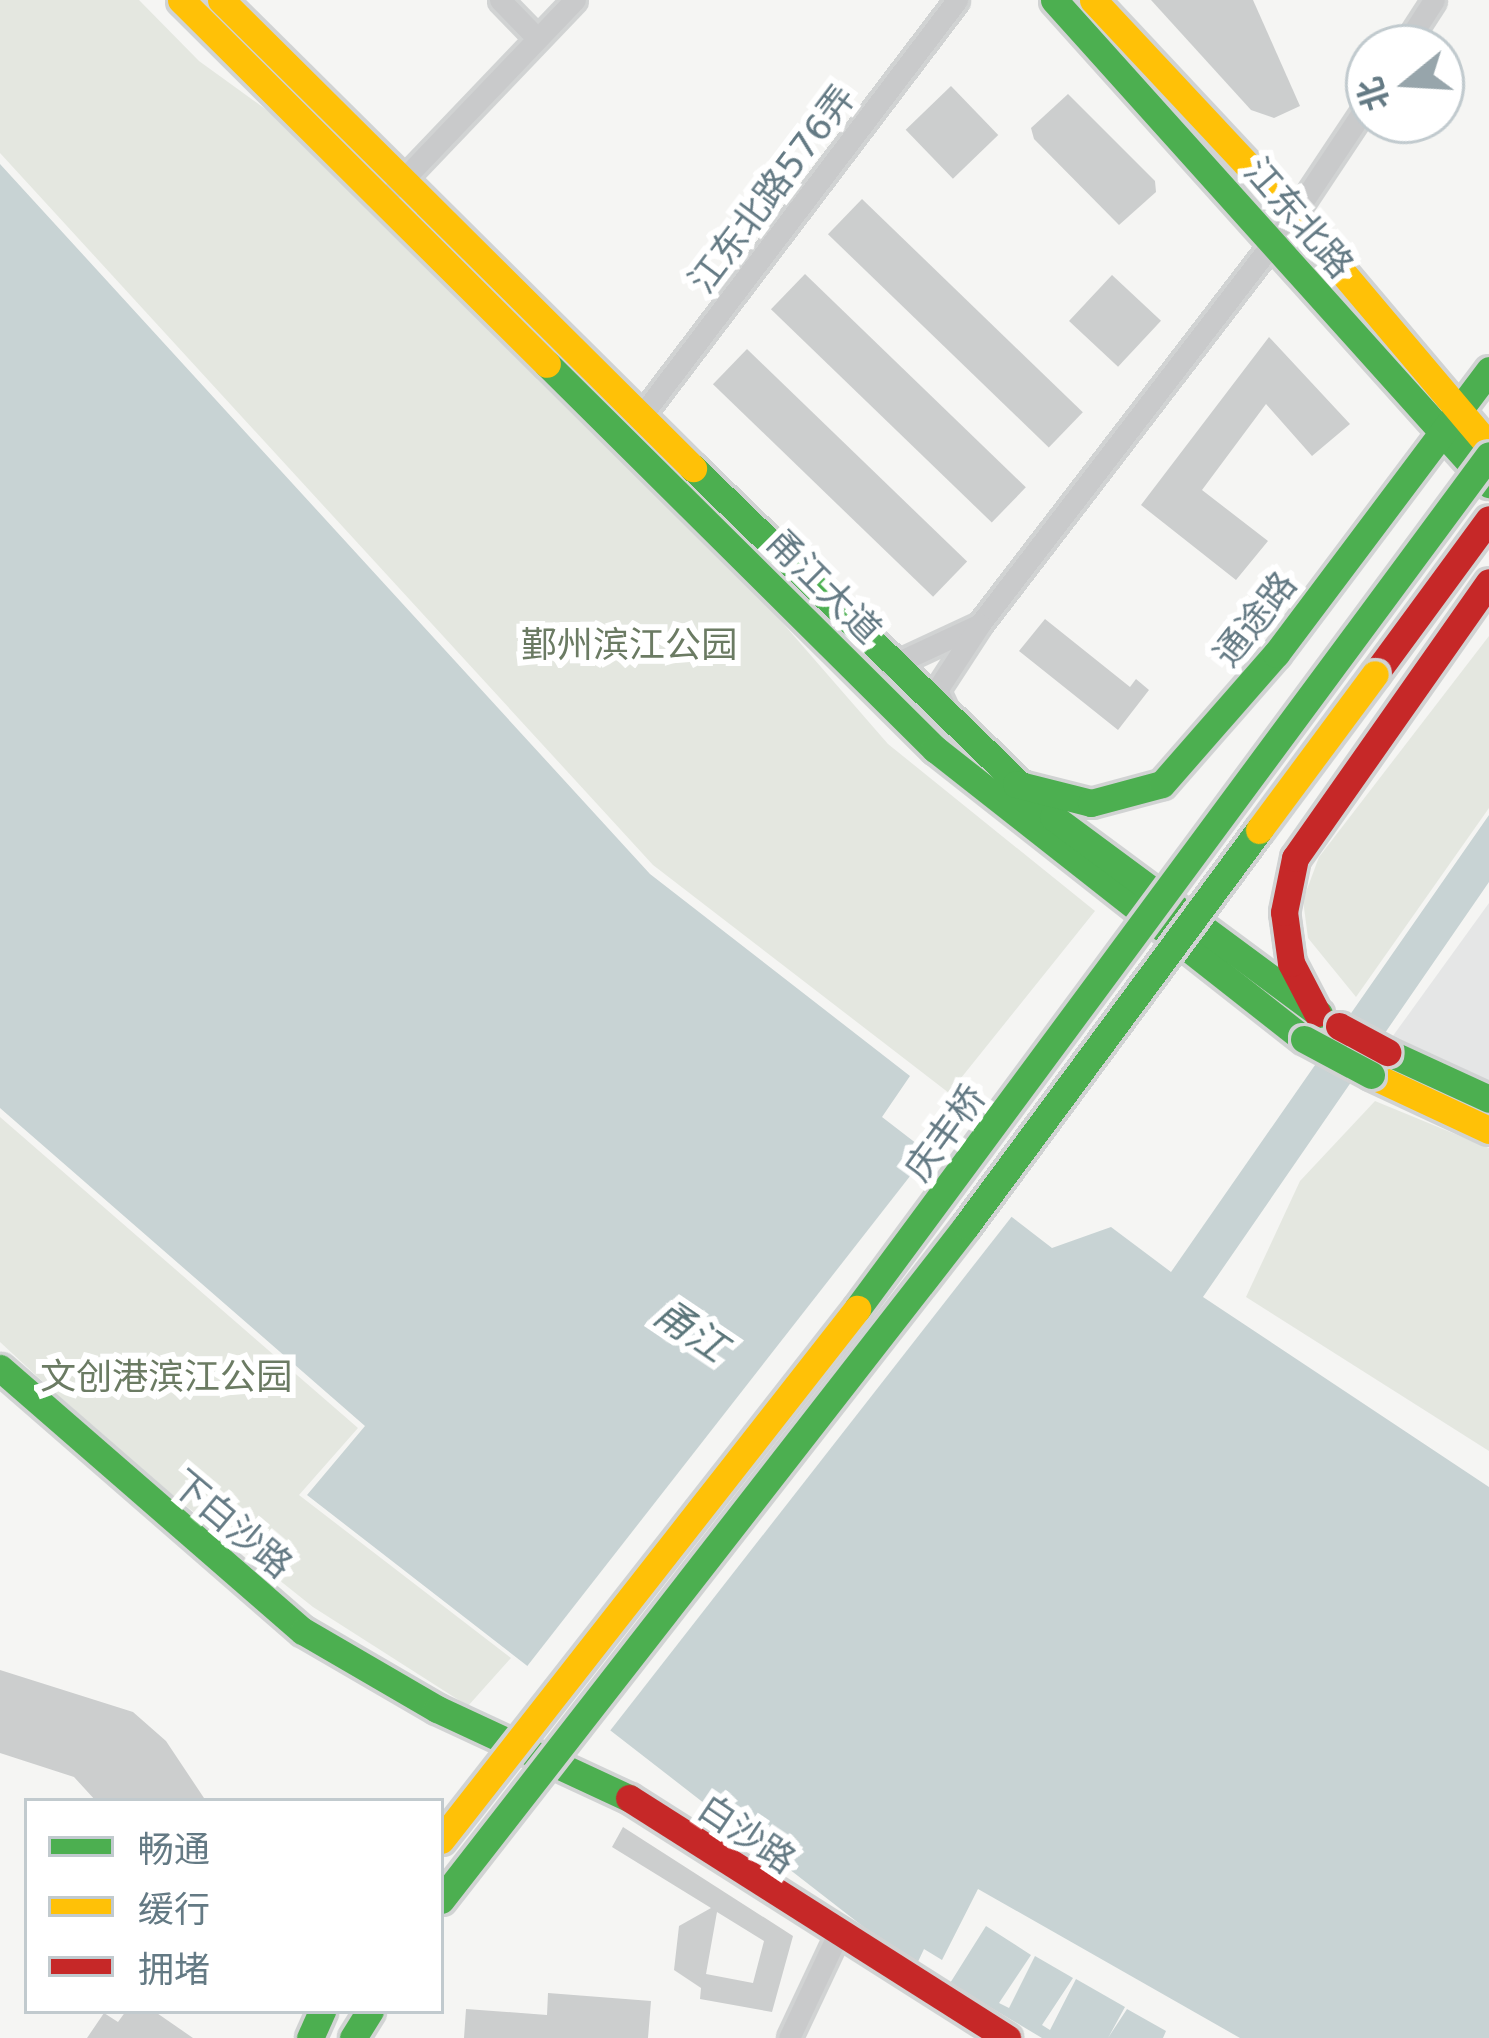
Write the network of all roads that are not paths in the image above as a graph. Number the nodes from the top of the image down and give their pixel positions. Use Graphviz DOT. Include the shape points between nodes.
graph roads {
  1 [pos="181,0"];
  2 [pos="221,0"];
  3 [pos="500,0"];
  4 [pos="575,0"];
  5 [pos="957,0"];
  6 [pos="1054,0"];
  7 [pos="1093,0"];
  8 [pos="537,38"];
  9 [pos="1345,138"];
  10 [pos="400,184"];
  11 [pos="377,202"];
  12 [pos="1294,215"];
  13 [pos="1274,241"];
  14 [pos="1489,370"];
  15 [pos="1459,415"];
  16 [pos="639,419"];
  17 [pos="1439,437"];
  18 [pos="1489,450"];
  19 [pos="1489,484"];
  20 [pos="1489,519"];
  21 [pos="1489,582"];
  22 [pos="980,624"];
  23 [pos="890,666"];
  24 [pos="955,728"];
  25 [pos="1016,784"];
  26 [pos="1328,1019"];
  27 [pos="1379,1064"];
  28 [pos="1489,1099"];
  29 [pos="1489,1130"];
  30 [pos="0,1368"];
  31 [pos="437,1708"];
  32 [pos="578,1771"];
  33 [pos="444,1836"];
  34 [pos="444,1872"];
  35 [pos="444,1896"];
  36 [pos="837,1936"];
  37 [pos="788,2038"];
  38 [pos="1007,2038"];
  1 -- 11 [label="main road, 甬江大道"];
  2 -- 10 [label="main road, 甬江大道"];
  3 -- 8 [label="street"];
  4 -- 8 [label="street"];
  5 -- 16 [label="street, 江东北路576弄"];
  6 -- 13 [label="main road, 江东北路"];
  7 -- 12 [label="main road, 江东北路"];
  8 -- 10 [label="street"];
  9 -- 12 [label="street"];
  10 -- 11 [label="street"];
  10 -- 16 [label="main road, 甬江大道"];
  11 -- 27 [label="main road, 甬江大道, bridge" via="935,749 1304,1039"];
  12 -- 13 [label="street"];
  12 -- 15 [label="main road, 江东北路"];
  13 -- 17 [label="main road, 江东北路"];
  13 -- 22 [label="street"];
  14 -- 15 [label="main road, 通途路"];
  15 -- 17 [label="main road, 通途路"];
  15 -- 18 [label="main road, 江东北路"];
  16 -- 23 [label="main road, 甬江大道"];
  17 -- 19 [label="main road, 江东北路"];
  17 -- 25 [label="main road, 通途路" via="1276,654 1162,784 1091,803"];
  18 -- 33 [label="main road, 庆丰桥, bridge" via="938,1205"];
  20 -- 35 [label="main road, 庆丰桥, bridge" via="981,1208"];
  21 -- 26 [label="main road" via="1295,858 1284,912 1291,963"];
  22 -- 23 [label="street"];
  22 -- 24 [label="street" via="937,690"];
  23 -- 24 [label="main road, 甬江大道"];
  24 -- 25 [label="main road, 甬江大道"];
  25 -- 26 [label="main road, 甬江大道"];
  26 -- 27 [label="main road, 甬江大道, bridge"];
  27 -- 28 [label="main road, 甬江大道"];
  27 -- 29 [label="main road, 甬江大道"];
  30 -- 31 [label="main road, 下白沙路" via="304,1630"];
  31 -- 32 [label="main road, 白沙路"];
  32 -- 34 [label="street" via="556,1768 517,1783"];
  32 -- 36 [label="main road, 白沙路"];
  36 -- 37 [label="street"];
  36 -- 38 [label="main road, 白沙路"];
}
